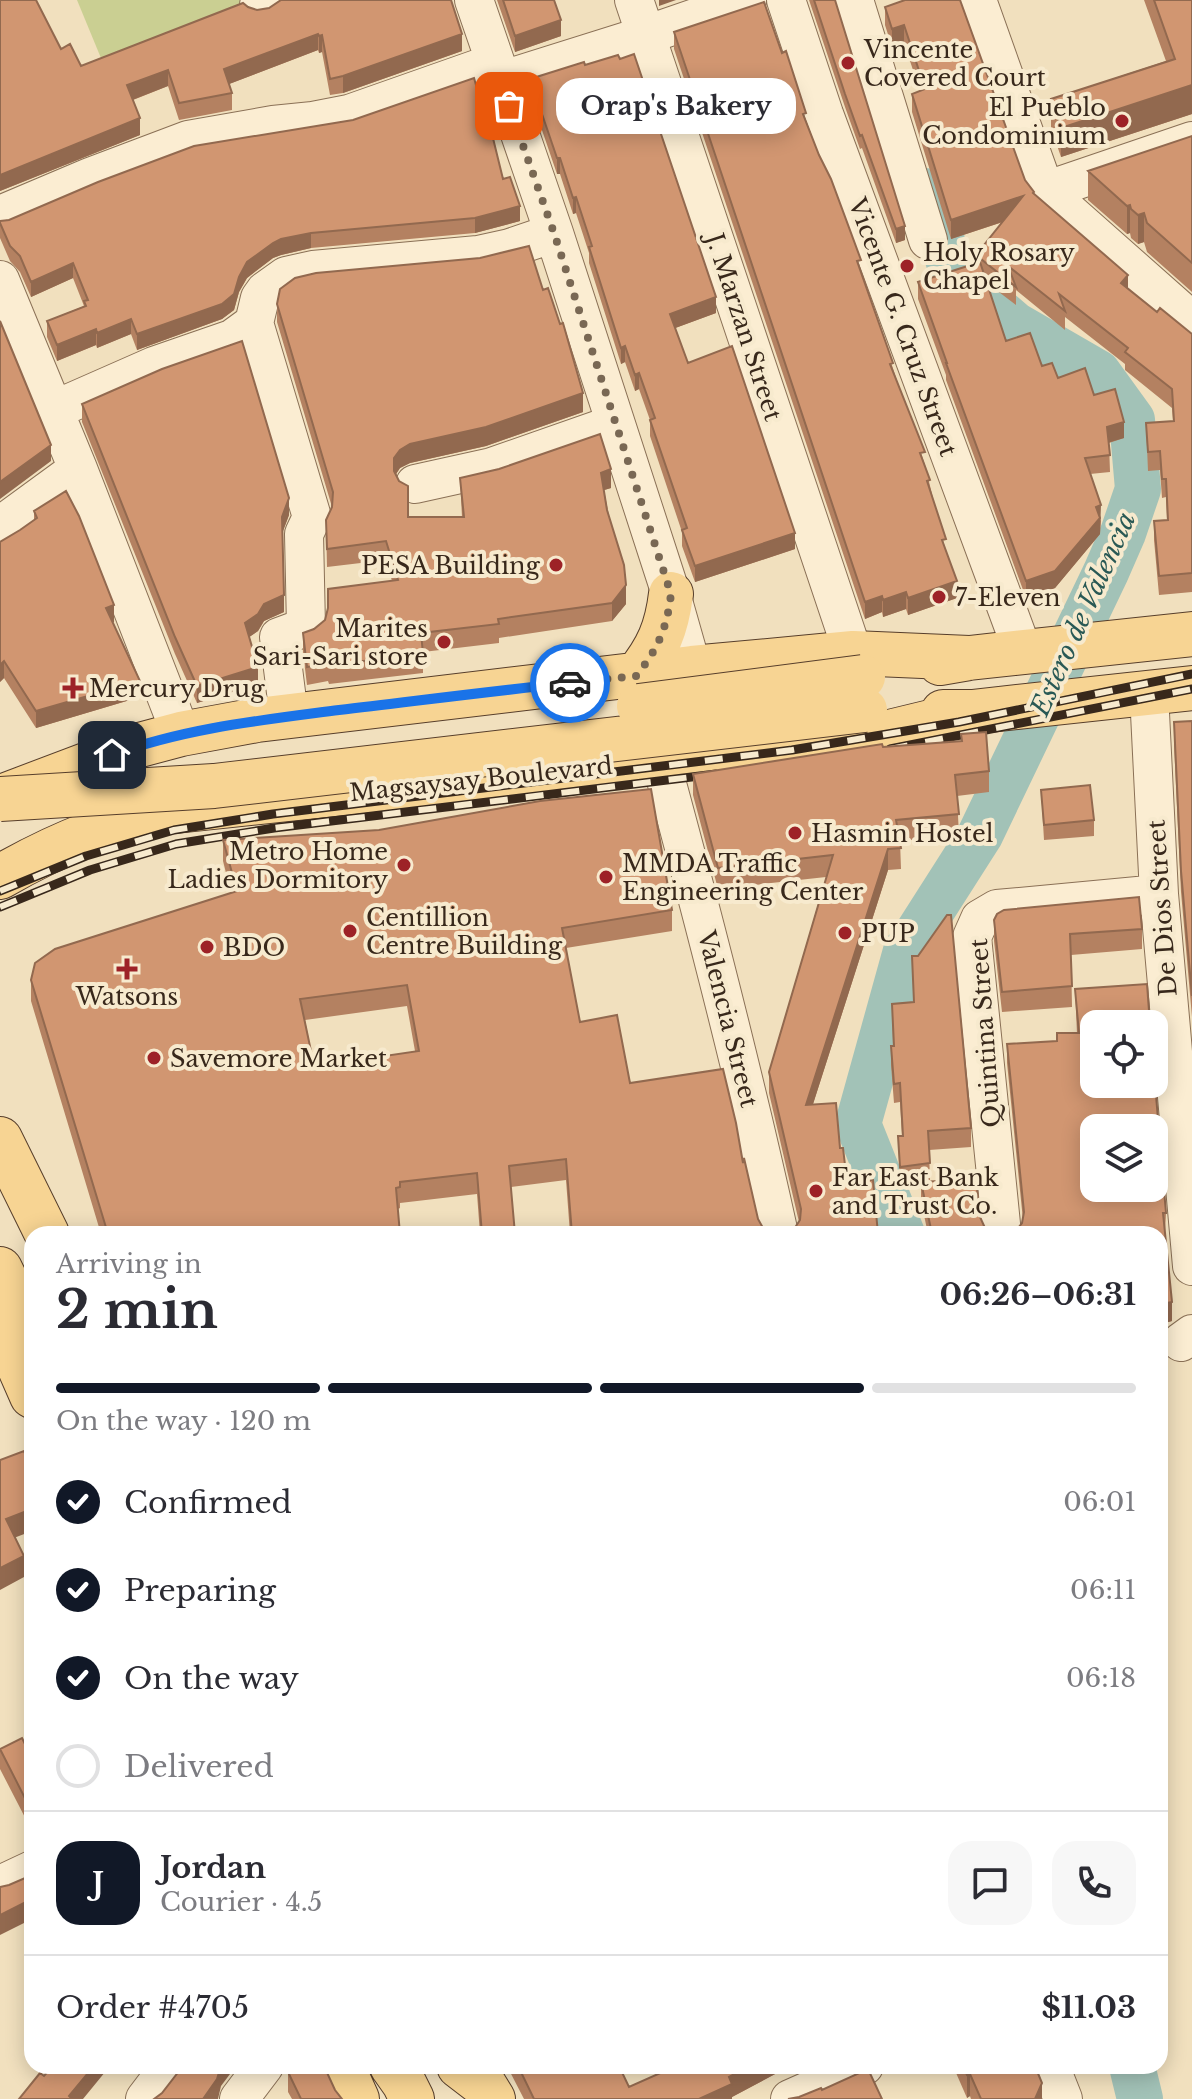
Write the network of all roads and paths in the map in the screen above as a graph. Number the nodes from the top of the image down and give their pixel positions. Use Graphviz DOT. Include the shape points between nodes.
graph roads {
  1 [pos="474,0"];
  2 [pos="747,0"];
  3 [pos="786,0"];
  4 [pos="854,0"];
  5 [pos="977,0"];
  6 [pos="640,18"];
  7 [pos="497,72"];
  8 [pos="1192,141"];
  9 [pos="1045,191"];
  10 [pos="0,215"];
  11 [pos="554,233"];
  12 [pos="928,240"];
  13 [pos="0,280"];
  14 [pos="1192,321"];
  15 [pos="254,323"];
  16 [pos="54,410"];
  17 [pos="615,424"];
  18 [pos="78,469"];
  19 [pos="415,484"];
  20 [pos="0,526"];
  21 [pos="671,594"];
  22 [pos="1192,634"];
  23 [pos="1030,651"];
  24 [pos="692,668"];
  25 [pos="636,676"];
  26 [pos="860,680"];
  27 [pos="1192,688"];
  28 [pos="1128,696"];
  29 [pos="972,712"];
  30 [pos="273,718"];
  31 [pos="181,734"];
  32 [pos="660,758"];
  33 [pos="0,772"];
  34 [pos="0,799"];
  35 [pos="262,803"];
  36 [pos="2,878"];
  37 [pos="1159,894"];
  38 [pos="0,1139"];
  39 [pos="0,1189"];
  40 [pos="43,1226"];
  41 [pos="777,1226"];
  42 [pos="1001,1226"];
  43 [pos="24,1241"];
  44 [pos="1192,1266"];
  45 [pos="0,1269"];
  46 [pos="24,1318"];
  47 [pos="0,1323"];
  48 [pos="24,1378"];
  49 [pos="24,1874"];
  50 [pos="0,1885"];
  51 [pos="164,2074"];
  52 [pos="346,2074"];
  53 [pos="469,2074"];
  54 [pos="846,2074"];
  55 [pos="1053,2074"];
  56 [pos="409,2076"];
  57 [pos="145,2099"];
  58 [pos="357,2099"];
  59 [pos="457,2099"];
  60 [pos="493,2099"];
  61 [pos="790,2099"];
  62 [pos="1063,2099"];
  1 -- 7 [label="street"];
  2 -- 6 [label="street"];
  3 -- 23 [label="street, Vicente G. Cruz Street" via="824,114"];
  4 -- 12 [label="street"];
  5 -- 9 [label="street"];
  6 -- 7 [label="street"];
  6 -- 26 [label="street, J. Marzan Street"];
  7 -- 10 [label="street" via="349,114 188,140"];
  7 -- 11 [label="street"];
  8 -- 9 [label="street"];
  9 -- 14 [label="street"];
  11 -- 15 [label="street" via="478,255 286,276 260,298"];
  11 -- 17 [label="street"];
  13 -- 16 [label="street"];
  15 -- 16 [label="street" via="232,339"];
  15 -- 30 [label="street" via="312,517 304,534 306,627 279,637"];
  16 -- 18 [label="street"];
  17 -- 19 [label="street" via="492,467"];
  17 -- 21 [label="street"];
  18 -- 20 [label="street"];
  18 -- 31 [label="street"];
  21 -- 24 [label="street"];
  21 -- 25 [label="main road" via="661,638"];
  22 -- 23 [label="main road, Magsaysay Boulevard"];
  23 -- 26 [label="main road, Magsaysay Boulevard"];
  24 -- 25 [label="main road, Magsaysay Boulevard"];
  24 -- 26 [label="main road, Magsaysay Boulevard"];
  25 -- 30 [label="main road, Magsaysay Boulevard"];
  26 -- 29 [label="main road, Magsaysay Boulevard"];
  26 -- 33 [label="main road, bridge" via="209,759"];
  26 -- 34 [label="main road, bridge" via="214,786"];
  27 -- 28 [label="main road, Magsaysay Boulevard"];
  28 -- 29 [label="main road, Magsaysay Boulevard"];
  28 -- 37 [label="street, De Dios Street"];
  29 -- 32 [label="main road, Magsaysay Boulevard" via="869,737"];
  30 -- 31 [label="main road, Magsaysay Boulevard"];
  30 -- 35 [label="main road" via="236,736 226,761 234,786"];
  31 -- 34 [label="main road, Magsaysay Boulevard"];
  32 -- 35 [label="main road, Magsaysay Boulevard"];
  32 -- 41 [label="street, Valencia Street"];
  35 -- 36 [label="main road, Magsaysay Boulevard" via="166,812 125,822 64,844"];
  37 -- 42 [label="street, Quintina Street" via="997,909 980,919 972,937"];
  37 -- 44 [label="street, De Dios Street"];
  38 -- 40 [label="main road"];
  39 -- 43 [label="main road"];
  45 -- 46 [label="main road"];
  47 -- 48 [label="main road"];
  49 -- 50 [label="street"];
  51 -- 57 [label="street"];
  52 -- 58 [label="main road"];
  53 -- 60 [label="main road"];
  54 -- 61 [label="street"];
  55 -- 62 [label="street"];
  56 -- 59 [label="main road"];
}
